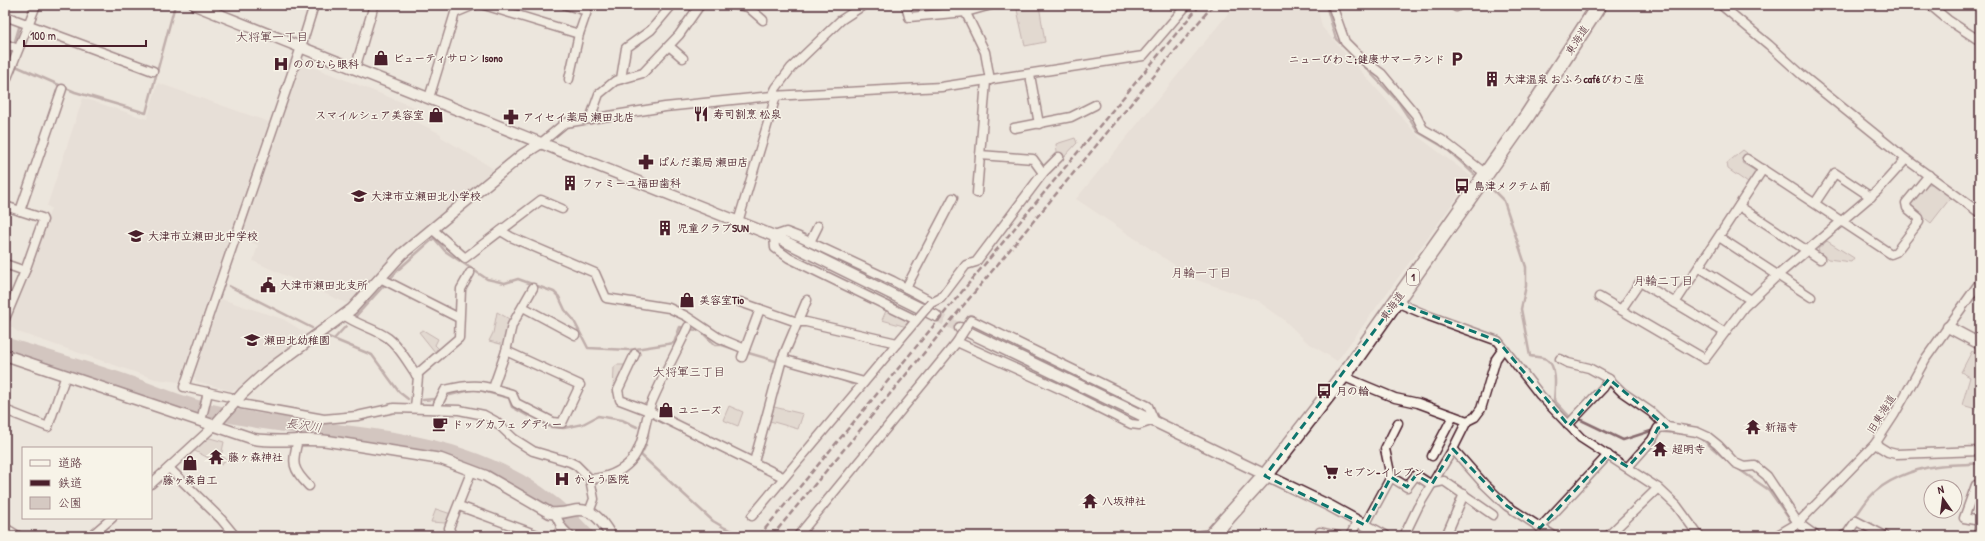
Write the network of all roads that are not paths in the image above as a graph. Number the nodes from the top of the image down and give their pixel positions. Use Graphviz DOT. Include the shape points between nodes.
graph roads {
  1 [pos="36,5"];
  2 [pos="195,5"];
  3 [pos="314,5"];
  4 [pos="374,5"];
  5 [pos="474,5"];
  6 [pos="484,5"];
  7 [pos="566,5"];
  8 [pos="672,5"];
  9 [pos="700,5"];
  10 [pos="737,5"];
  11 [pos="864,5"];
  12 [pos="906,5"];
  13 [pos="992,5"];
  14 [pos="1187,5"];
  15 [pos="1332,5"];
  16 [pos="1453,5"];
  17 [pos="1460,5"];
  18 [pos="1599,5"];
  19 [pos="1721,5"];
  20 [pos="1930,5"];
  21 [pos="589,8"];
  22 [pos="964,9"];
  23 [pos="5,16"];
  24 [pos="763,20"];
  25 [pos="28,24"];
  26 [pos="579,34"];
  27 [pos="1980,41"];
  28 [pos="5,44"];
  29 [pos="669,46"];
  30 [pos="301,47"];
  31 [pos="18,49"];
  32 [pos="683,58"];
  33 [pos="355,69"];
  34 [pos="153,71"];
  35 [pos="1030,75"];
  36 [pos="569,79"];
  37 [pos="621,79"];
  38 [pos="988,80"];
  39 [pos="5,83"];
  40 [pos="62,89"];
  41 [pos="774,96"];
  42 [pos="429,98"];
  43 [pos="1095,104"];
  44 [pos="590,118"];
  45 [pos="1039,124"];
  46 [pos="1014,128"];
  47 [pos="541,143"];
  48 [pos="980,155"];
  49 [pos="1059,157"];
  50 [pos="1747,159"];
  51 [pos="1906,159"];
  52 [pos="1763,169"];
  53 [pos="1043,173"];
  54 [pos="1486,174"];
  55 [pos="1929,175"];
  56 [pos="977,193"];
  57 [pos="1871,197"];
  58 [pos="953,198"];
  59 [pos="1815,203"];
  60 [pos="5,206"];
  61 [pos="1739,206"];
  62 [pos="562,209"];
  63 [pos="20,211"];
  64 [pos="1980,212"];
  65 [pos="1842,221"];
  66 [pos="738,222"];
  67 [pos="818,226"];
  68 [pos="432,229"];
  69 [pos="501,231"];
  70 [pos="774,236"];
  71 [pos="1719,237"];
  72 [pos="810,242"];
  73 [pos="1807,250"];
  74 [pos="1820,259"];
  75 [pos="5,264"];
  76 [pos="1699,267"];
  77 [pos="25,271"];
  78 [pos="470,273"];
  79 [pos="1778,275"];
  80 [pos="385,281"];
  81 [pos="1980,282"];
  82 [pos="533,288"];
  83 [pos="906,288"];
  84 [pos="1811,296"];
  85 [pos="1599,297"];
  86 [pos="807,300"];
  87 [pos="1751,300"];
  88 [pos="740,302"];
  89 [pos="932,302"];
  90 [pos="1396,302"];
  91 [pos="1675,303"];
  92 [pos="8,306"];
  93 [pos="523,307"];
  94 [pos="760,309"];
  95 [pos="1621,310"];
  96 [pos="344,315"];
  97 [pos="936,316"];
  98 [pos="459,318"];
  99 [pos="5,319"];
  100 [pos="917,319"];
  101 [pos="797,322"];
  102 [pos="1948,328"];
  103 [pos="687,330"];
  104 [pos="1724,332"];
  105 [pos="575,334"];
  106 [pos="959,336"];
  107 [pos="897,342"];
  108 [pos="1980,344"];
  109 [pos="1503,349"];
  110 [pos="506,351"];
  111 [pos="635,354"];
  112 [pos="5,355"];
  113 [pos="1560,358"];
  114 [pos="782,359"];
  115 [pos="66,375"];
  116 [pos="416,375"];
  117 [pos="1342,376"];
  118 [pos="1608,379"];
  119 [pos="864,382"];
  120 [pos="493,388"];
  121 [pos="208,393"];
  122 [pos="235,403"];
  123 [pos="415,408"];
  124 [pos="438,409"];
  125 [pos="5,410"];
  126 [pos="649,411"];
  127 [pos="1452,416"];
  128 [pos="1154,420"];
  129 [pos="201,421"];
  130 [pos="1467,421"];
  131 [pos="218,422"];
  132 [pos="1398,423"];
  133 [pos="1570,424"];
  134 [pos="1667,427"];
  135 [pos="298,439"];
  136 [pos="1875,444"];
  137 [pos="1453,449"];
  138 [pos="1980,451"];
  139 [pos="1608,454"];
  140 [pos="1432,456"];
  141 [pos="754,462"];
  142 [pos="1628,467"];
  143 [pos="169,468"];
  144 [pos="472,470"];
  145 [pos="1265,476"];
  146 [pos="783,477"];
  147 [pos="1391,478"];
  148 [pos="590,479"];
  149 [pos="152,483"];
  150 [pos="1432,484"];
  151 [pos="1980,485"];
  152 [pos="309,486"];
  153 [pos="1658,488"];
  154 [pos="1464,494"];
  155 [pos="459,506"];
  156 [pos="590,512"];
  157 [pos="555,514"];
  158 [pos="1493,515"];
  159 [pos="752,516"];
  160 [pos="111,519"];
  161 [pos="1980,522"];
  162 [pos="1362,523"];
  163 [pos="1798,523"];
  164 [pos="5,528"];
  165 [pos="562,528"];
  166 [pos="1540,528"];
  167 [pos="1320,532"];
  168 [pos="1212,535"];
  169 [pos="18,536"];
  170 [pos="91,536"];
  171 [pos="235,536"];
  172 [pos="452,536"];
  173 [pos="540,536"];
  174 [pos="556,536"];
  175 [pos="570,536"];
  176 [pos="612,536"];
  177 [pos="798,536"];
  178 [pos="1194,536"];
  179 [pos="1338,536"];
  180 [pos="1350,536"];
  181 [pos="1385,536"];
  182 [pos="1404,536"];
  183 [pos="1446,536"];
  184 [pos="1554,536"];
  185 [pos="1608,536"];
  186 [pos="1699,536"];
  187 [pos="1776,536"];
  188 [pos="1816,536"];
  189 [pos="1843,536"];
  190 [pos="1885,536"];
  191 [pos="1978,536"];
  1 -- 25 [label="street"];
  2 -- 30 [label="street"];
  3 -- 30 [label="street"];
  4 -- 33 [label="street"];
  5 -- 42 [label="street" via="455,13"];
  6 -- 26 [label="street"];
  7 -- 21 [label="street"];
  8 -- 37 [label="street" via="651,30 626,48"];
  9 -- 29 [label="street"];
  10 -- 24 [label="street" via="748,7"];
  11 -- 41 [label="street" via="840,20 790,68 776,88"];
  12 -- 22 [label="street" via="910,16"];
  13 -- 22 [label="street"];
  14 -- 35 [label="street" via="1143,56"];
  15 -- 54 [label="street" via="1345,42 1382,74 1416,115 1423,129 1442,140"];
  16 -- 17 [label="street"];
  18 -- 54 [label="highway, 東海道 / 1"];
  19 -- 51 [label="street"];
  20 -- 27 [label="street"];
  21 -- 26 [label="street"];
  22 -- 38 [label="street" via="985,52"];
  23 -- 25 [label="street"];
  25 -- 31 [label="street"];
  25 -- 34 [label="street"];
  26 -- 36 [label="street"];
  28 -- 31 [label="street"];
  29 -- 32 [label="street"];
  29 -- 37 [label="street" via="643,73"];
  30 -- 33 [label="street"];
  30 -- 121 [label="street" via="184,387"];
  31 -- 39 [label="street"];
  33 -- 42 [label="street"];
  35 -- 38 [label="street"];
  35 -- 45 [label="street"];
  37 -- 44 [label="street" via="599,94"];
  38 -- 41 [label="street" via="941,87"];
  38 -- 48 [label="street"];
  40 -- 63 [label="street"];
  41 -- 44 [label="street"];
  41 -- 66 [label="street"];
  42 -- 47 [label="street"];
  43 -- 45 [label="street" via="1071,117"];
  44 -- 47 [label="street" via="565,123"];
  45 -- 46 [label="street"];
  47 -- 66 [label="street"];
  47 -- 68 [label="street" via="522,155"];
  48 -- 53 [label="street" via="1033,159"];
  48 -- 56 [label="street"];
  49 -- 53 [label="street"];
  50 -- 52 [label="street"];
  51 -- 55 [label="street"];
  51 -- 57 [label="street"];
  52 -- 59 [label="street"];
  52 -- 61 [label="street"];
  53 -- 89 [label="street" via="976,262 966,265 941,298"];
  54 -- 90 [label="highway, 東海道 / 1"];
  55 -- 64 [label="street"];
  55 -- 65 [label="street" via="1906,203 1907,208 1919,218 1919,222 1896,252 1891,254"];
  57 -- 59 [label="street" via="1835,173"];
  57 -- 65 [label="street"];
  58 -- 83 [label="street"];
  59 -- 65 [label="street"];
  60 -- 63 [label="street"];
  61 -- 71 [label="street"];
  61 -- 73 [label="street"];
  62 -- 69 [label="street" via="541,200"];
  63 -- 77 [label="street" via="43,220"];
  65 -- 73 [label="street"];
  66 -- 70 [label="street"];
  67 -- 72 [label="street"];
  68 -- 69 [label="street" via="465,258"];
  68 -- 80 [label="street" via="402,254"];
  69 -- 94 [label="street" via="595,273 606,298 669,308 744,352"];
  70 -- 72 [label="street" via="786,232"];
  70 -- 97 [label="street"];
  70 -- 100 [label="street" via="775,248 789,258"];
  71 -- 76 [label="street"];
  71 -- 79 [label="street"];
  72 -- 83 [label="street"];
  73 -- 74 [label="street"];
  73 -- 79 [label="street"];
  75 -- 77 [label="street"];
  76 -- 87 [label="street"];
  76 -- 91 [label="street"];
  77 -- 92 [label="street"];
  78 -- 98 [label="street" via="461,289"];
  79 -- 84 [label="street"];
  79 -- 87 [label="street"];
  80 -- 96 [label="street"];
  80 -- 98 [label="street"];
  81 -- 102 [label="street, 旧東海道"];
  82 -- 93 [label="street"];
  83 -- 89 [label="street"];
  85 -- 95 [label="street"];
  86 -- 101 [label="street"];
  87 -- 104 [label="street"];
  88 -- 94 [label="street"];
  89 -- 100 [label="street, bridge"];
  90 -- 109 [label="street" via="1498,341"];
  90 -- 117 [label="highway, 東海道 / 1"];
  91 -- 95 [label="street" via="1640,282"];
  91 -- 104 [label="street"];
  92 -- 99 [label="street"];
  93 -- 105 [label="street"];
  93 -- 110 [label="street" via="512,325"];
  94 -- 101 [label="street"];
  95 -- 104 [label="street" via="1705,359"];
  96 -- 116 [label="street" via="387,338"];
  96 -- 122 [label="street" via="278,362"];
  98 -- 116 [label="street" via="459,338"];
  100 -- 107 [label="street"];
  101 -- 107 [label="street"];
  101 -- 114 [label="street"];
  102 -- 108 [label="street"];
  102 -- 136 [label="street, 旧東海道" via="1926,358"];
  103 -- 126 [label="street"];
  106 -- 128 [label="street" via="1059,376"];
  106 -- 128 [label="street" via="1131,424 1139,426"];
  106 -- 128 [label="street, bridge" via="971,320 1148,406"];
  106 -- 177 [label="street"];
  107 -- 119 [label="street"];
  109 -- 130 [label="street" via="1496,359 1481,409 1475,417"];
  109 -- 133 [label="street"];
  110 -- 120 [label="street"];
  110 -- 120 [label="street" via="580,385 562,423 553,422 516,403 512,394"];
  111 -- 126 [label="street" via="618,390 620,400"];
  112 -- 115 [label="street"];
  113 -- 118 [label="street" via="1568,363 1589,368"];
  114 -- 119 [label="street"];
  114 -- 141 [label="street"];
  115 -- 125 [label="street" via="48,427"];
  115 -- 129 [label="street"];
  116 -- 123 [label="street" via="418,377"];
  117 -- 127 [label="street" via="1395,398 1408,397"];
  117 -- 145 [label="highway, 東海道 / 1"];
  118 -- 133 [label="street"];
  118 -- 134 [label="street"];
  119 -- 146 [label="street"];
  120 -- 124 [label="street" via="473,384 445,390"];
  121 -- 122 [label="street" via="230,398"];
  121 -- 129 [label="street"];
  122 -- 123 [label="street" via="324,419 357,416 394,408"];
  122 -- 131 [label="street"];
  123 -- 124 [label="street"];
  124 -- 148 [label="street" via="484,414 495,420 521,444 538,453 570,462"];
  126 -- 141 [label="street"];
  126 -- 148 [label="street" via="639,448 632,460 610,476"];
  127 -- 130 [label="street"];
  127 -- 140 [label="street"];
  128 -- 145 [label="street"];
  129 -- 131 [label="street"];
  130 -- 137 [label="street"];
  131 -- 135 [label="street" via="262,440"];
  131 -- 143 [label="street"];
  132 -- 147 [label="street" via="1385,449"];
  133 -- 139 [label="street" via="1581,438"];
  134 -- 142 [label="street" via="1658,428 1652,440"];
  134 -- 163 [label="street" via="1697,432 1718,445 1735,463 1744,467 1756,466 1766,476"];
  135 -- 144 [label="street" via="411,453 441,459"];
  135 -- 152 [label="street" via="293,464 300,478"];
  136 -- 138 [label="street" via="1896,454"];
  136 -- 163 [label="street, 旧東海道"];
  137 -- 150 [label="street"];
  137 -- 166 [label="street" via="1507,506"];
  139 -- 142 [label="street"];
  139 -- 166 [label="street"];
  141 -- 146 [label="street"];
  142 -- 153 [label="street"];
  143 -- 149 [label="street"];
  143 -- 171 [label="street"];
  144 -- 155 [label="street"];
  144 -- 157 [label="street"];
  145 -- 162 [label="street"];
  145 -- 168 [label="highway, 東海道 / 1"];
  146 -- 159 [label="street"];
  147 -- 150 [label="street" via="1407,487 1416,475"];
  147 -- 162 [label="street"];
  148 -- 156 [label="street" via="594,499"];
  150 -- 154 [label="street" via="1444,481"];
  150 -- 182 [label="street"];
  151 -- 161 [label="street" via="1976,485 1964,518"];
  153 -- 185 [label="street"];
  153 -- 186 [label="street" via="1677,506"];
  154 -- 158 [label="street"];
  154 -- 183 [label="street"];
  155 -- 172 [label="street" via="449,528"];
  155 -- 173 [label="street"];
  156 -- 157 [label="street" via="573,510"];
  156 -- 176 [label="street" via="601,519"];
  157 -- 165 [label="street"];
  160 -- 170 [label="street"];
  161 -- 191 [label="street"];
  162 -- 180 [label="street"];
  162 -- 181 [label="street"];
  163 -- 187 [label="street, 旧東海道"];
  163 -- 188 [label="street"];
  164 -- 169 [label="street"];
  165 -- 174 [label="street"];
  165 -- 175 [label="street"];
  166 -- 184 [label="street"];
  167 -- 179 [label="street"];
  168 -- 178 [label="street"];
  189 -- 190 [label="street" via="1856,521"];
}
